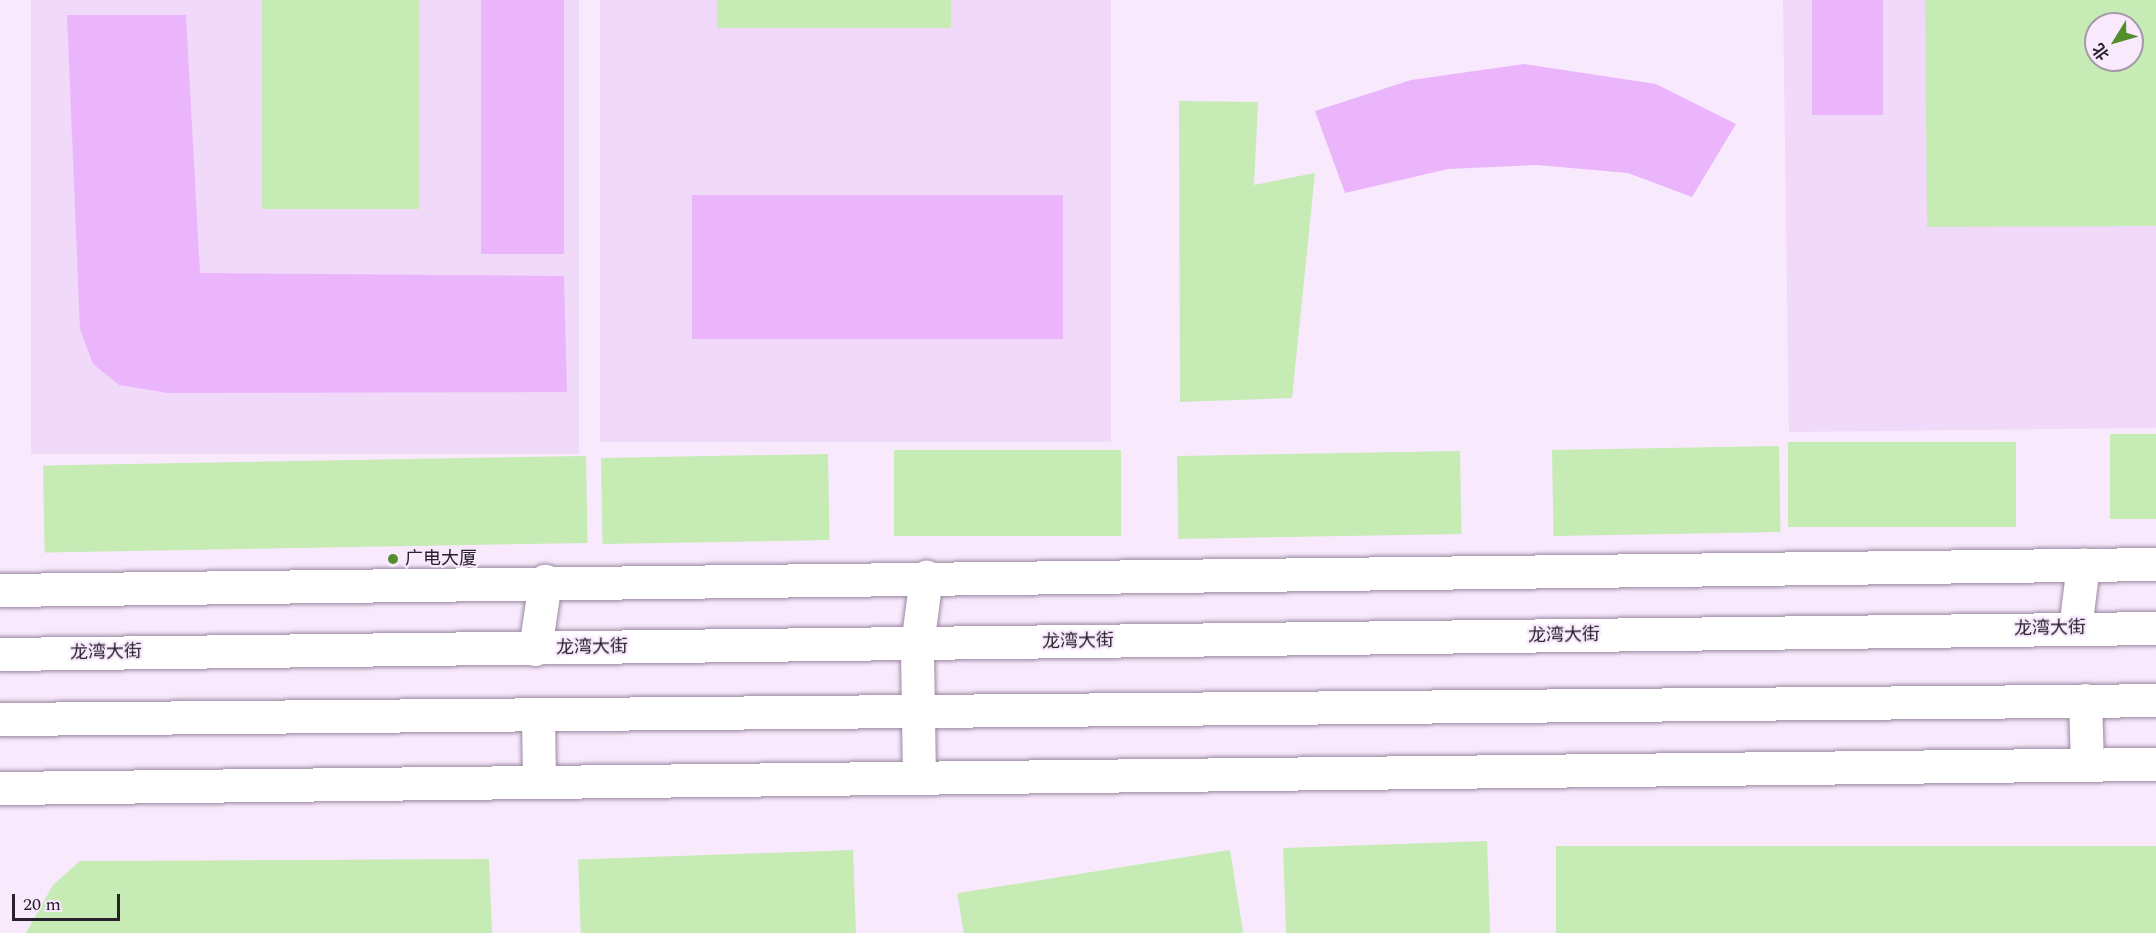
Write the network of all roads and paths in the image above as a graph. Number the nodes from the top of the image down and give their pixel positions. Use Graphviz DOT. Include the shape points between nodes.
graph roads {
  1 [pos="2083,564"];
  2 [pos="2156,564"];
  3 [pos="926,578"];
  4 [pos="545,581"];
  5 [pos="0,590"];
  6 [pos="2156,628"];
  7 [pos="2075,629"];
  8 [pos="917,645"];
  9 [pos="535,649"];
  10 [pos="0,654"];
  11 [pos="2085,700"];
  12 [pos="2156,700"];
  13 [pos="918,713"];
  14 [pos="538,716"];
  15 [pos="0,719"];
  16 [pos="2156,764"];
  17 [pos="2087,765"];
  18 [pos="919,778"];
  19 [pos="539,782"];
  20 [pos="0,788"];
  1 -- 2 [label="main road"];
  1 -- 3 [label="main road"];
  1 -- 7 [label="main road"];
  3 -- 4 [label="main road"];
  3 -- 8 [label="main road"];
  4 -- 5 [label="main road"];
  4 -- 9 [label="main road"];
  6 -- 7 [label="main road, 龙湾大街"];
  7 -- 8 [label="main road, 龙湾大街"];
  8 -- 9 [label="main road, 龙湾大街"];
  8 -- 13 [label="main road"];
  9 -- 10 [label="main road, 龙湾大街"];
  11 -- 12 [label="main road"];
  11 -- 13 [label="main road"];
  11 -- 17 [label="main road"];
  13 -- 14 [label="main road"];
  13 -- 18 [label="main road"];
  14 -- 15 [label="main road"];
  14 -- 19 [label="main road"];
  16 -- 17 [label="main road"];
  17 -- 18 [label="main road"];
  18 -- 19 [label="main road"];
  19 -- 20 [label="main road"];
}
